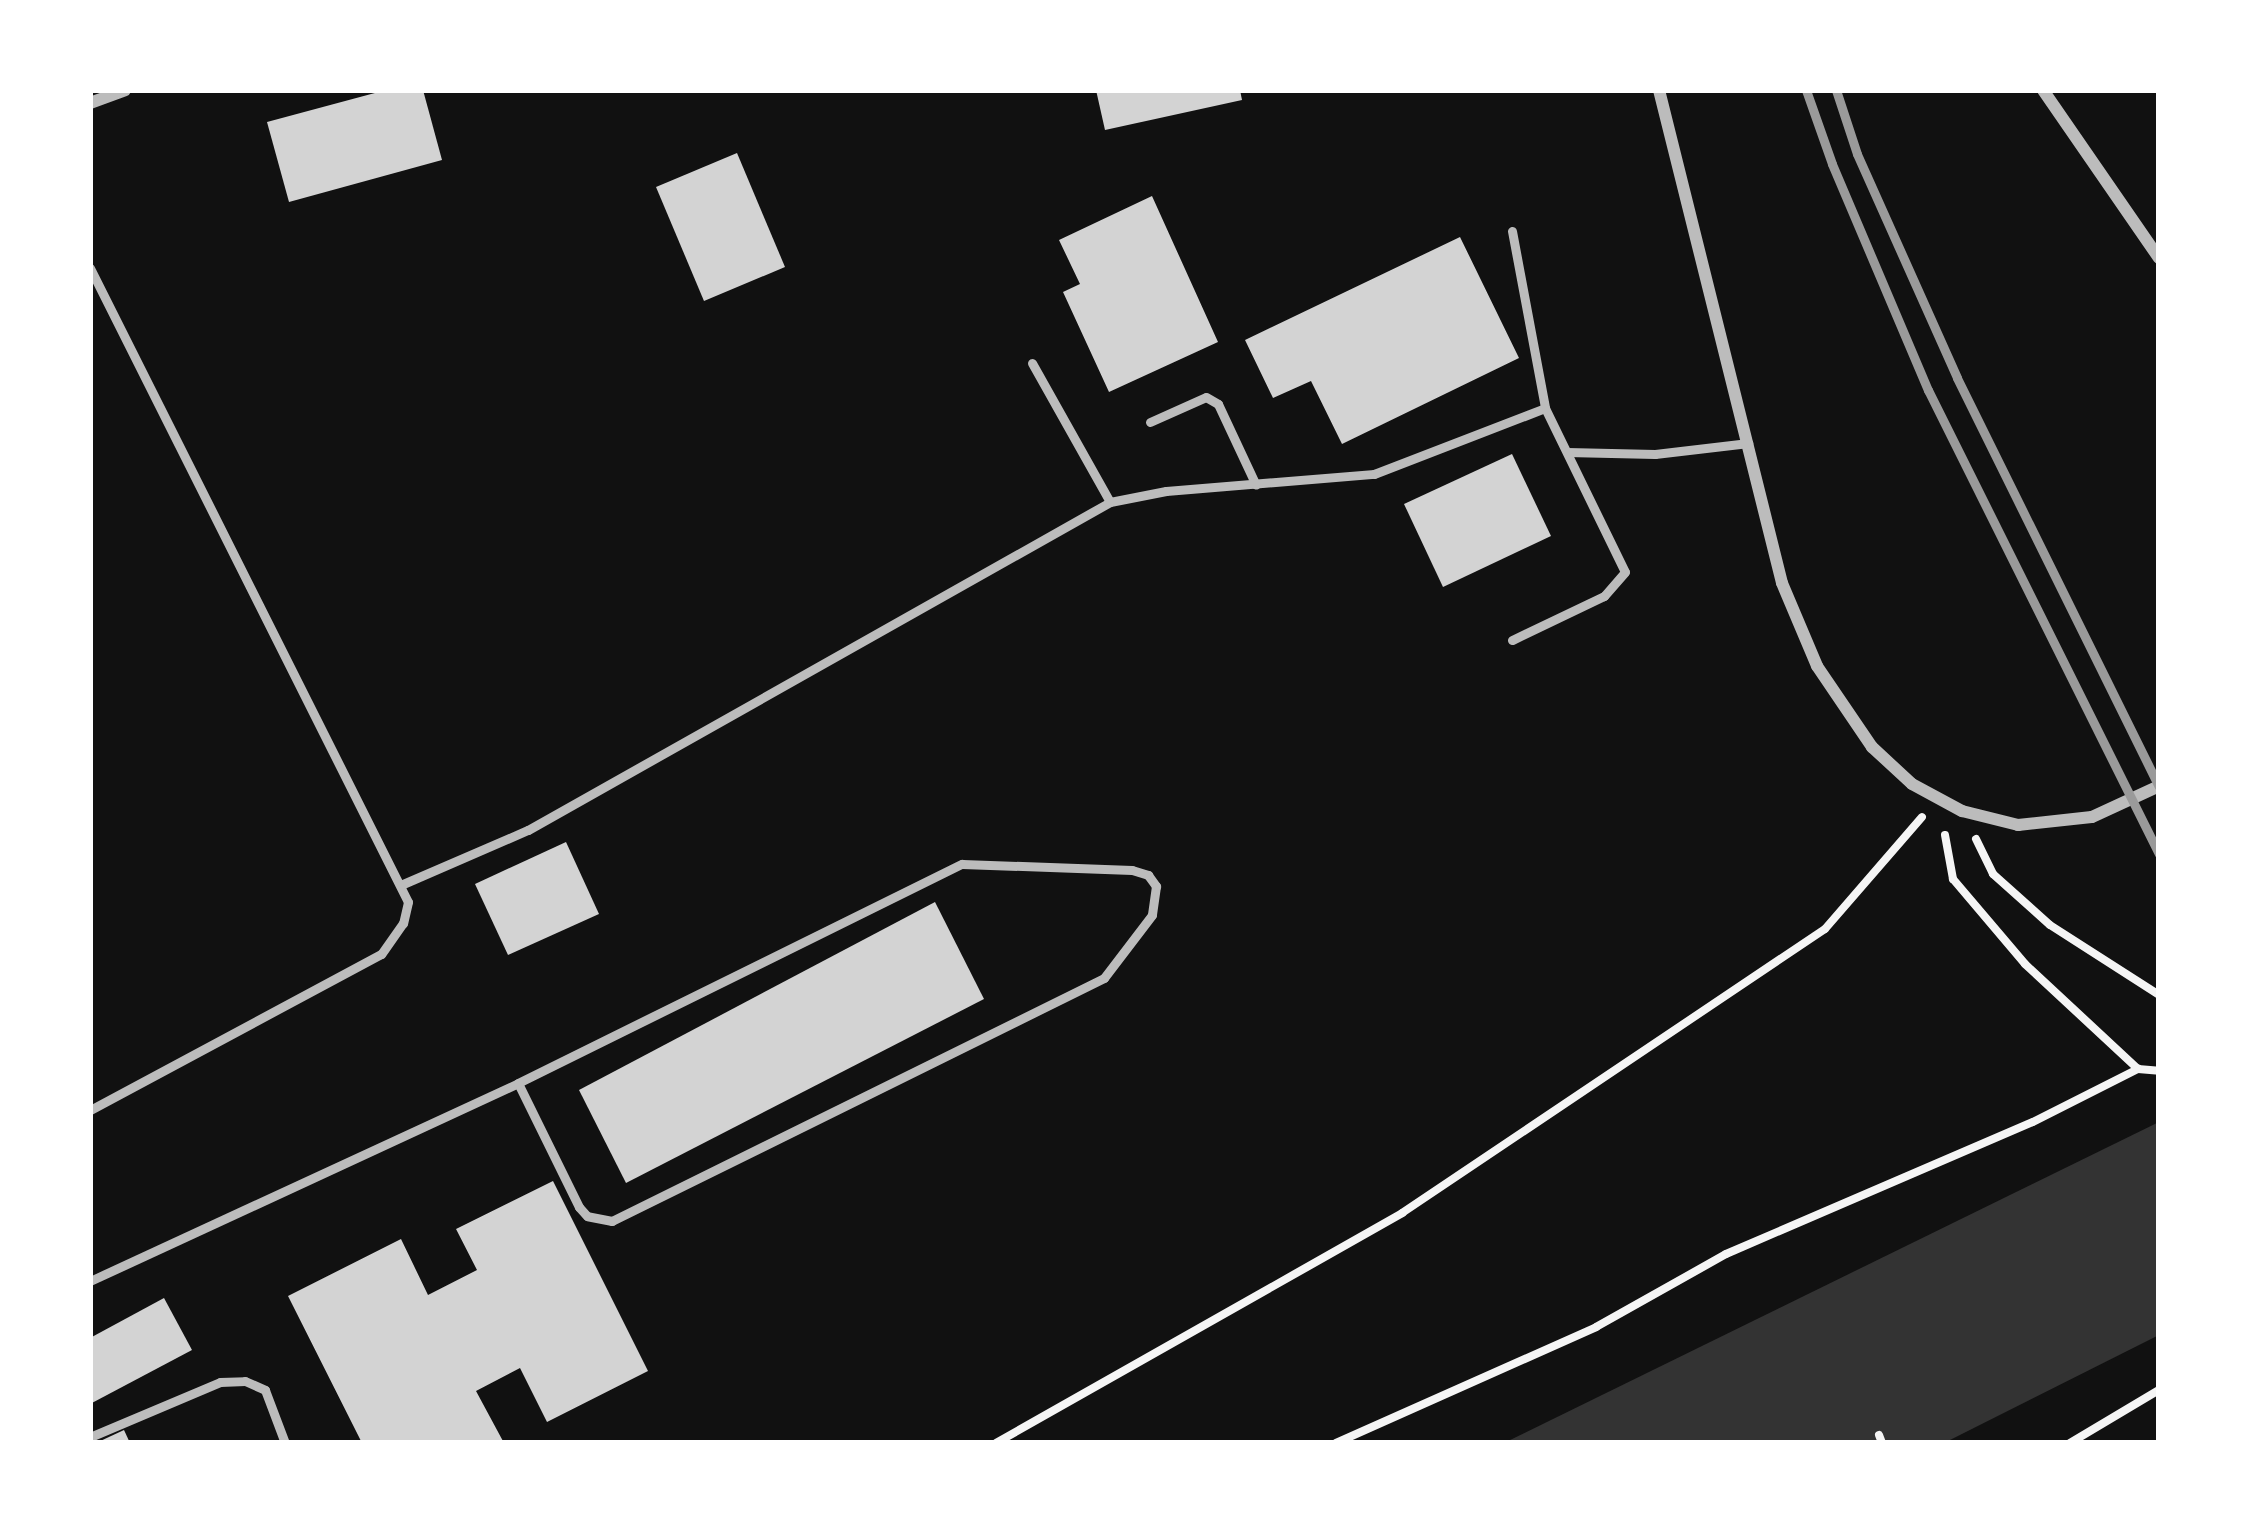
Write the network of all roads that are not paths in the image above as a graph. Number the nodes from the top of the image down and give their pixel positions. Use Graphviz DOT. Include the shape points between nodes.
graph roads {
  1 [pos="125,90"];
  2 [pos="1659,90"];
  3 [pos="2043,90"];
  4 [pos="90,104"];
  5 [pos="1512,231"];
  6 [pos="2159,257"];
  7 [pos="90,268"];
  8 [pos="1031,363"];
  9 [pos="1545,408"];
  10 [pos="1150,422"];
  11 [pos="1748,443"];
  12 [pos="1567,452"];
  13 [pos="1256,485"];
  14 [pos="1110,502"];
  15 [pos="1512,640"];
  16 [pos="2158,787"];
  17 [pos="403,884"];
  18 [pos="518,1083"];
  19 [pos="90,1110"];
  20 [pos="90,1281"];
  21 [pos="90,1437"];
  22 [pos="285,1443"];
  1 -- 4 [label="street"];
  2 -- 11 [label="street"];
  3 -- 6 [label="street"];
  5 -- 9 [label="lane"];
  7 -- 17 [label="lane"];
  8 -- 14 [label="lane"];
  9 -- 12 [label="lane"];
  9 -- 13 [label="lane" via="1374,474"];
  10 -- 13 [label="lane" via="1206,397 1218,404"];
  11 -- 12 [label="lane" via="1655,454"];
  11 -- 16 [label="street" via="1782,583 1817,666 1872,747 1912,784 2018,825 2092,817"];
  12 -- 15 [label="lane" via="1624,572 1604,596"];
  13 -- 14 [label="lane"];
  14 -- 17 [label="lane" via="528,830"];
  17 -- 19 [label="lane" via="403,922 381,954"];
  18 -- 18 [label="lane" via="962,864 1132,870 1156,886 1152,915 1104,978 612,1221 580,1207"];
  18 -- 20 [label="lane"];
  21 -- 22 [label="lane" via="220,1382 245,1381 265,1390"];
}
